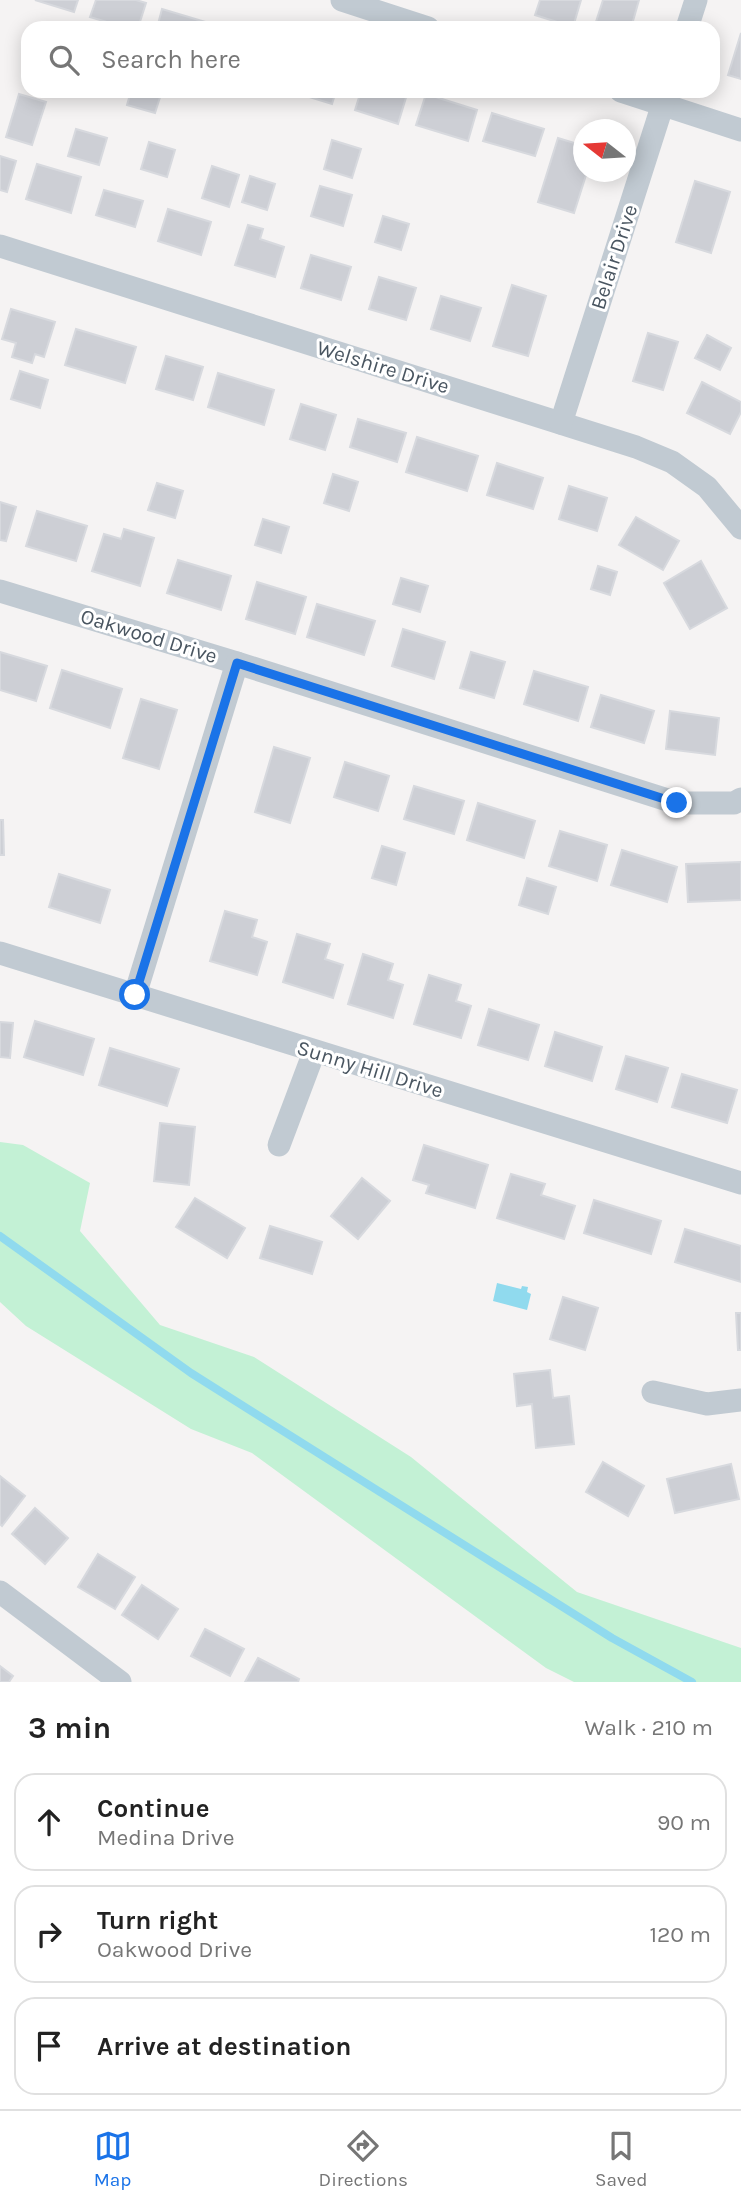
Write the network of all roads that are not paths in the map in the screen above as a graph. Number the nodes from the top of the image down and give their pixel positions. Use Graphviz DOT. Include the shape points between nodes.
graph roads {
  1 [pos="342,0"];
  2 [pos="696,0"];
  3 [pos="406,21"];
  4 [pos="689,21"];
  5 [pos="665,98"];
  6 [pos="741,130"];
  7 [pos="0,246"];
  8 [pos="561,423"];
  9 [pos="741,528"];
  10 [pos="0,591"];
  11 [pos="237,663"];
  12 [pos="741,799"];
  13 [pos="0,953"];
  14 [pos="135,995"];
  15 [pos="314,1052"];
  16 [pos="279,1144"];
  17 [pos="741,1183"];
  18 [pos="653,1392"];
  19 [pos="741,1400"];
  20 [pos="0,1592"];
  21 [pos="120,1682"];
  1 -- 3 [label="street"];
  2 -- 4 [label="street"];
  5 -- 6 [label="street"];
  5 -- 8 [label="street, Belair Drive"];
  7 -- 8 [label="street, Welshire Drive"];
  8 -- 9 [label="street, Welshire Drive" via="672,462 707,487"];
  10 -- 11 [label="street, Oakwood Drive"];
  11 -- 12 [label="street, Oakwood Drive" via="677,803 734,803"];
  11 -- 14 [label="street"];
  13 -- 14 [label="street, Sunny Hill Drive"];
  14 -- 15 [label="street, Sunny Hill Drive"];
  15 -- 16 [label="street"];
  15 -- 17 [label="street, Sunny Hill Drive"];
  18 -- 19 [label="street" via="707,1404"];
  20 -- 21 [label="street"];
}
